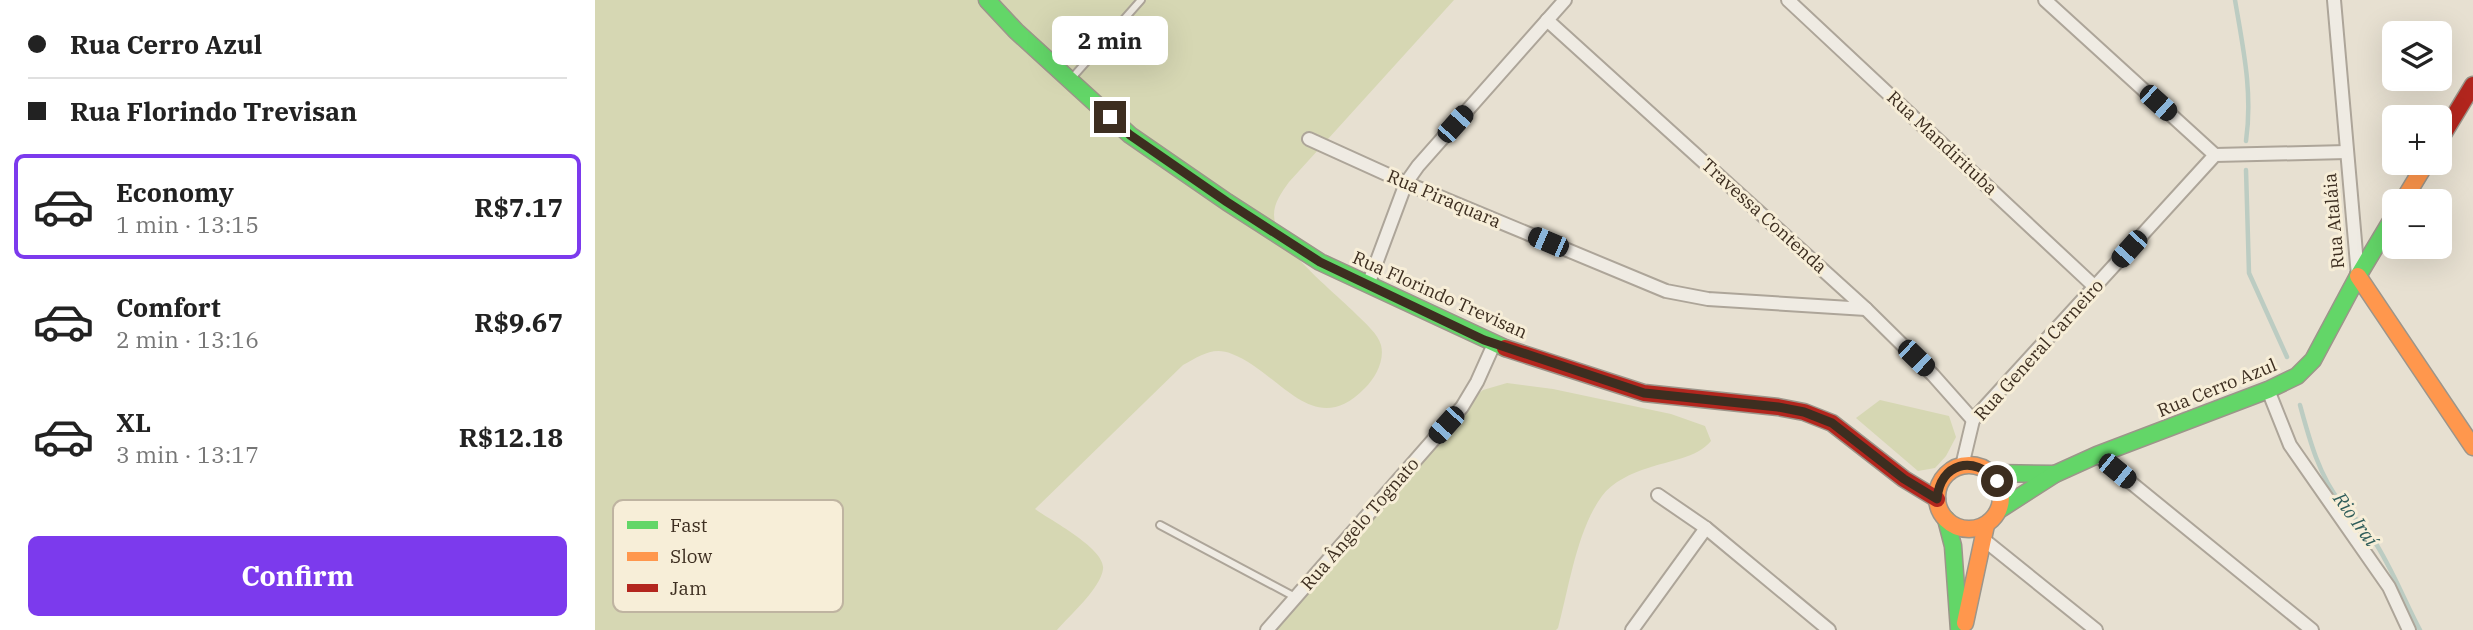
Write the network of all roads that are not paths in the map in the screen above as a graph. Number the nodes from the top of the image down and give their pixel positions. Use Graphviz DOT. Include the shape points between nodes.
graph roads {
  1 [pos="988,0"];
  2 [pos="1141,0"];
  3 [pos="1565,0"];
  4 [pos="1789,0"];
  5 [pos="2045,0"];
  6 [pos="2334,0"];
  7 [pos="1547,20"];
  8 [pos="1069,81"];
  9 [pos="2473,85"];
  10 [pos="2452,120"];
  11 [pos="1309,139"];
  12 [pos="2347,152"];
  13 [pos="2214,155"];
  14 [pos="1406,183"];
  15 [pos="2382,236"];
  16 [pos="2358,276"];
  17 [pos="1368,285"];
  18 [pos="2095,287"];
  19 [pos="1866,309"];
  20 [pos="1494,345"];
  21 [pos="2268,390"];
  22 [pos="1973,420"];
  23 [pos="2473,445"];
  24 [pos="2097,454"];
  25 [pos="1962,466"];
  26 [pos="1991,473"];
  27 [pos="2055,474"];
  28 [pos="1658,495"];
  29 [pos="1937,499"];
  30 [pos="1999,510"];
  31 [pos="1946,519"];
  32 [pos="1160,526"];
  33 [pos="1706,528"];
  34 [pos="1984,532"];
  35 [pos="1977,571"];
  36 [pos="1956,572"];
  37 [pos="1297,597"];
  38 [pos="1822,628"];
  39 [pos="1267,630"];
  40 [pos="1632,630"];
  41 [pos="1961,630"];
  42 [pos="2096,630"];
  43 [pos="2312,630"];
  44 [pos="2409,630"];
  1 -- 8 [label="street, Rua Florindo Trevisan"];
  2 -- 8 [label="lane"];
  3 -- 7 [label="street"];
  4 -- 18 [label="street, Rua Mandirituba"];
  5 -- 13 [label="street"];
  6 -- 12 [label="street, Rua Ataláia"];
  7 -- 14 [label="street"];
  7 -- 19 [label="street, Travessa Contenda"];
  8 -- 17 [label="street, Rua Florindo Trevisan" via="1130,135 1227,202 1320,262"];
  9 -- 10 [label="street"];
  11 -- 14 [label="street, Rua Piraquara"];
  12 -- 13 [label="street"];
  12 -- 16 [label="street, Rua Ataláia"];
  13 -- 18 [label="street, Rua General Carneiro"];
  14 -- 17 [label="street"];
  14 -- 19 [label="street, Rua Piraquara" via="1666,291 1708,299"];
  15 -- 16 [label="street, Rua Cerro Azul"];
  16 -- 21 [label="street, Rua Cerro Azul" via="2313,360 2297,376"];
  16 -- 23 [label="street, Rua Ataláia"];
  17 -- 20 [label="street, Rua Florindo Trevisan"];
  18 -- 22 [label="street, Rua General Carneiro"];
  19 -- 22 [label="street, Travessa Contenda"];
  20 -- 29 [label="street, Rua Florindo Trevisan" via="1644,393 1804,412 1832,423"];
  20 -- 37 [label="street, Rua Ângelo Tognato" via="1462,407"];
  21 -- 24 [label="street, Rua Cerro Azul"];
  21 -- 44 [label="street" via="2290,446 2389,587"];
  22 -- 25 [label="street, Rua General Carneiro"];
  24 -- 27 [label="street, Rua Cerro Azul"];
  24 -- 43 [label="street"];
  25 -- 26 [label="street, Rua Cerro Azul" via="1982,467"];
  25 -- 29 [label="street" via="1946,474"];
  26 -- 27 [label="street, Rua Cerro Azul"];
  26 -- 30 [label="street" via="2001,490"];
  27 -- 30 [label="street, Rua Cerro Azul"];
  28 -- 33 [label="street"];
  29 -- 31 [label="street"];
  30 -- 34 [label="street, Rua Cerro Azul"];
  31 -- 34 [label="street" via="1955,526"];
  31 -- 36 [label="street"];
  32 -- 37 [label="lane"];
  33 -- 38 [label="street"];
  33 -- 40 [label="street"];
  34 -- 35 [label="street"];
  34 -- 42 [label="street"];
  35 -- 36 [label="street"];
  35 -- 41 [label="street"];
  36 -- 41 [label="street"];
  37 -- 39 [label="street, Rua Ângelo Tognato"];
}
